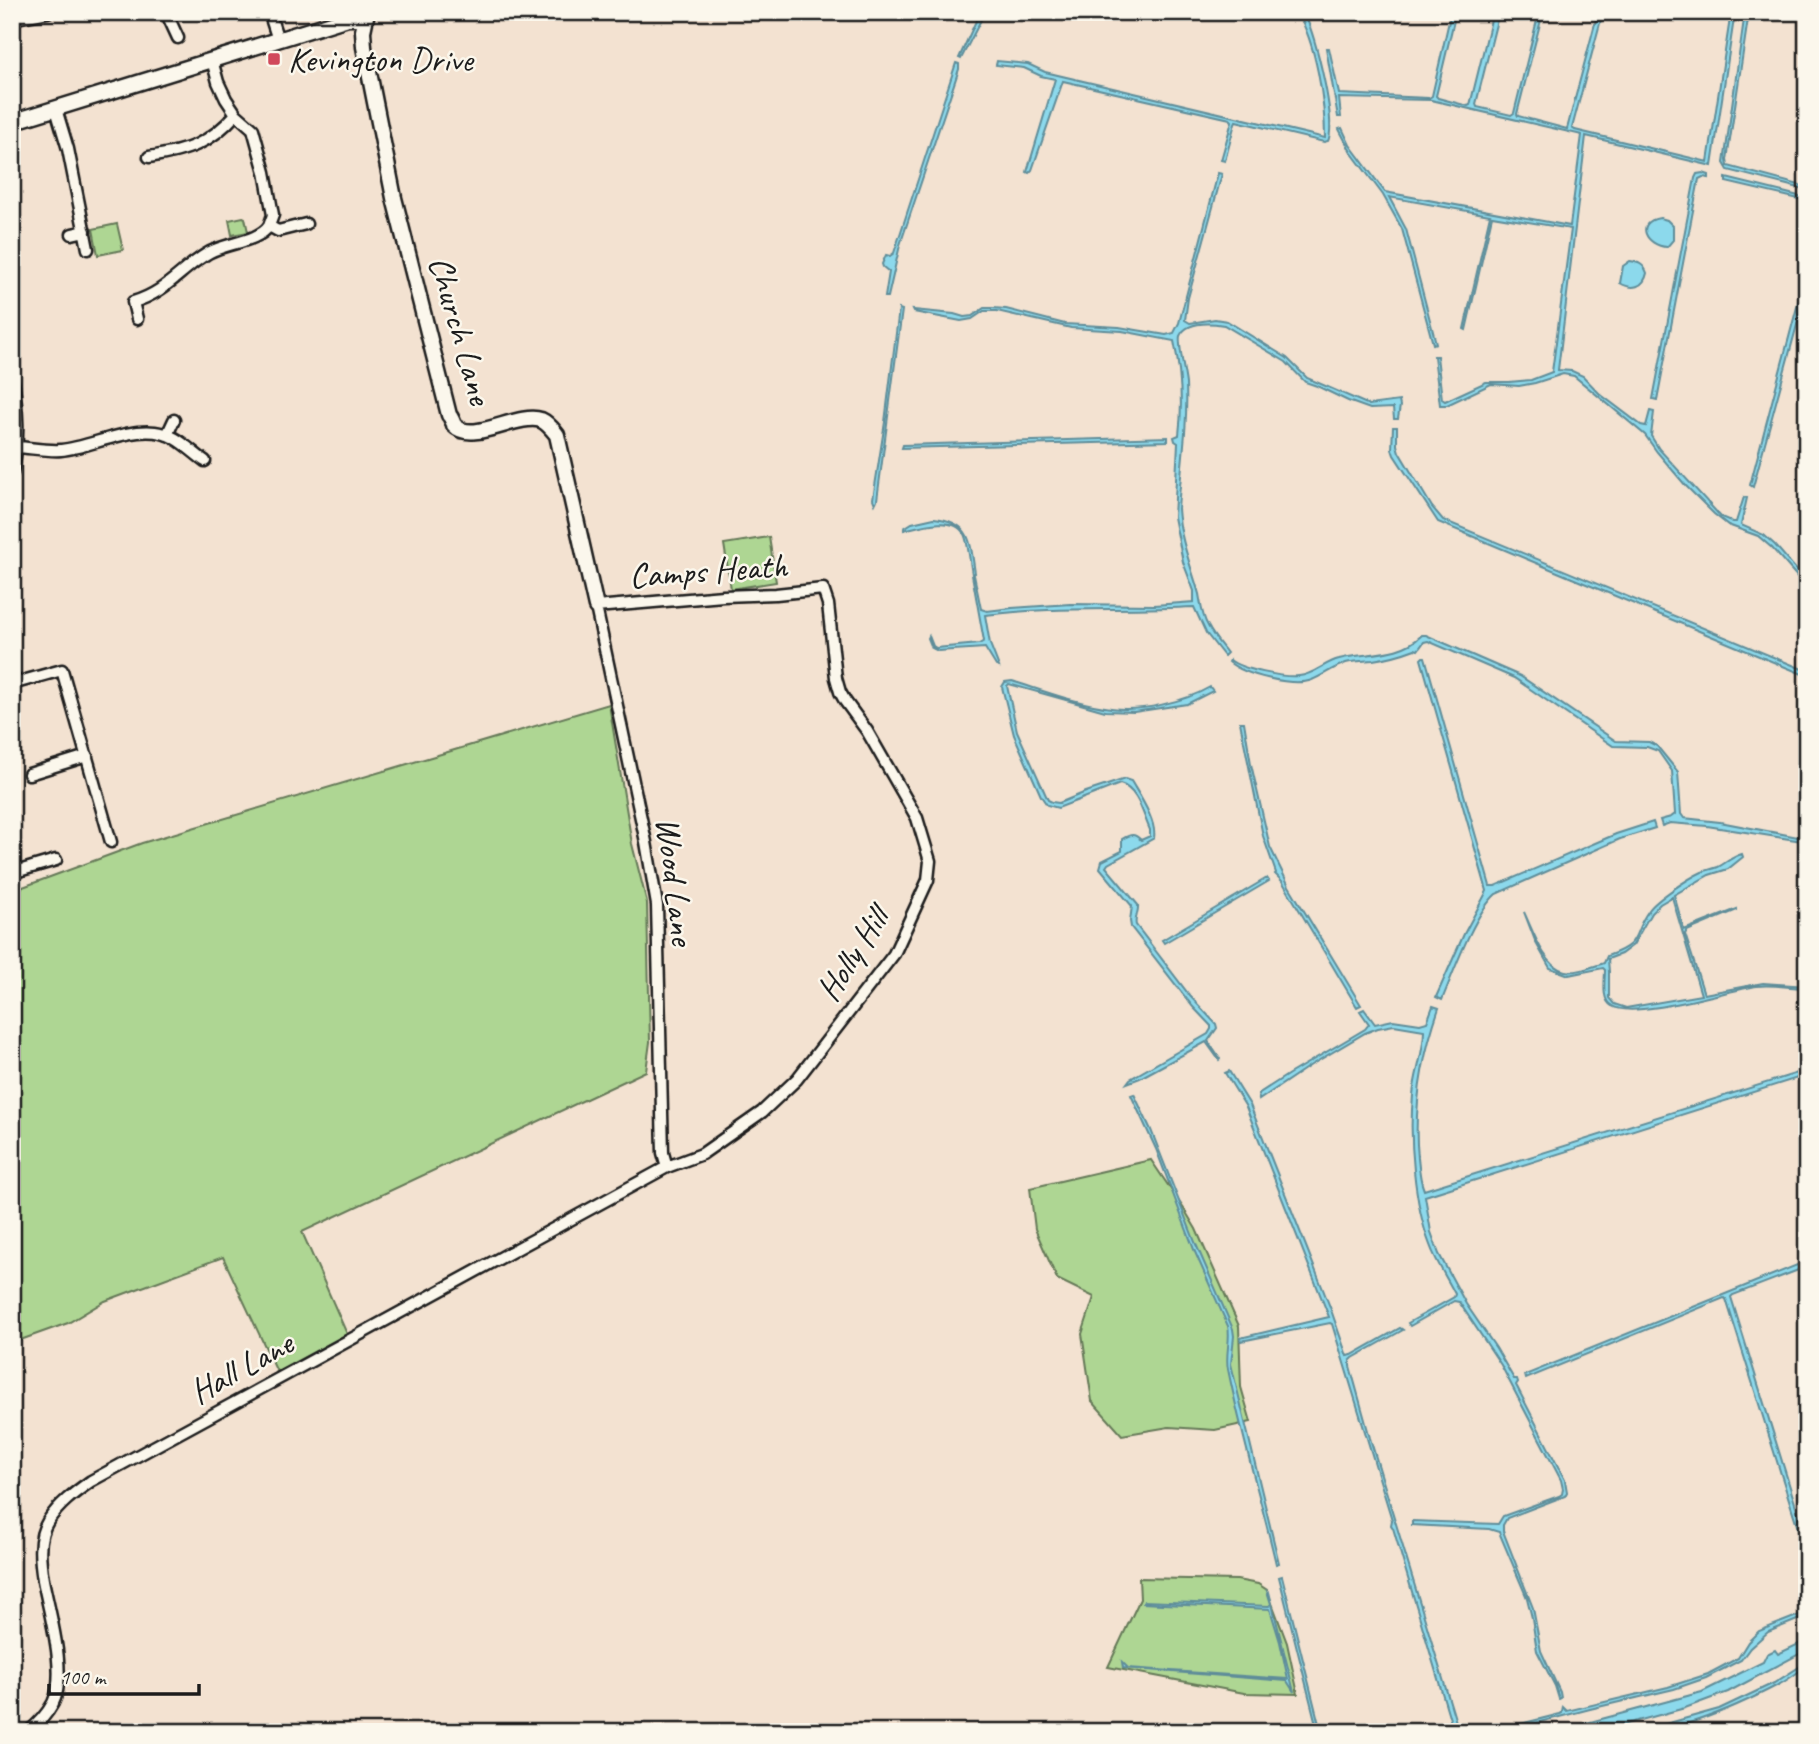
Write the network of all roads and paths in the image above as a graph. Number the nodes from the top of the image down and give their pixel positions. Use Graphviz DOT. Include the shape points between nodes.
graph roads {
  1 [pos="48,12"];
  2 [pos="166,12"];
  3 [pos="269,12"];
  4 [pos="365,15"];
  5 [pos="12,19"];
  6 [pos="178,38"];
  7 [pos="278,40"];
  8 [pos="212,60"];
  9 [pos="56,108"];
  10 [pos="236,114"];
  11 [pos="14,117"];
  12 [pos="149,157"];
  13 [pos="306,224"];
  14 [pos="269,226"];
  15 [pos="85,231"];
  16 [pos="72,233"];
  17 [pos="88,249"];
  18 [pos="137,319"];
  19 [pos="12,375"];
  20 [pos="174,420"];
  21 [pos="167,435"];
  22 [pos="18,447"];
  23 [pos="205,461"];
  24 [pos="12,473"];
  25 [pos="823,589"];
  26 [pos="596,607"];
  27 [pos="12,684"];
  28 [pos="87,756"];
  29 [pos="29,774"];
  30 [pos="111,842"];
  31 [pos="56,860"];
  32 [pos="12,873"];
  33 [pos="667,1167"];
  34 [pos="28,1732"];
  1 -- 5 [label="street"];
  2 -- 6 [label="street"];
  3 -- 7 [label="street"];
  4 -- 7 [label="street"];
  4 -- 26 [label="street, Church Lane" via="364,47 394,198 449,415 462,430 473,432 530,419 549,425 557,435"];
  7 -- 8 [label="street"];
  8 -- 9 [label="street"];
  8 -- 10 [label="street"];
  9 -- 11 [label="street"];
  9 -- 15 [label="street"];
  10 -- 12 [label="street" via="223,130 199,144"];
  10 -- 14 [label="street" via="253,129 273,215"];
  13 -- 14 [label="street" via="278,231"];
  14 -- 18 [label="street" via="257,237 207,253 156,293 133,302"];
  15 -- 16 [label="street"];
  15 -- 17 [label="street"];
  19 -- 22 [label="street"];
  20 -- 21 [label="street"];
  21 -- 22 [label="street" via="143,432 61,450"];
  21 -- 23 [label="street"];
  22 -- 24 [label="street"];
  25 -- 26 [label="street, Camps Heath"];
  25 -- 33 [label="street, Holly Hill" via="840,692 917,818 930,861 928,880 894,954 797,1079 762,1112 702,1154"];
  26 -- 33 [label="street, Wood Lane" via="657,905"];
  27 -- 28 [label="street" via="62,670"];
  28 -- 29 [label="street"];
  28 -- 30 [label="street"];
  31 -- 32 [label="street"];
  33 -- 34 [label="street, Hall Lane" via="67,1497 47,1523 40,1544 59,1683 54,1702"];
}
